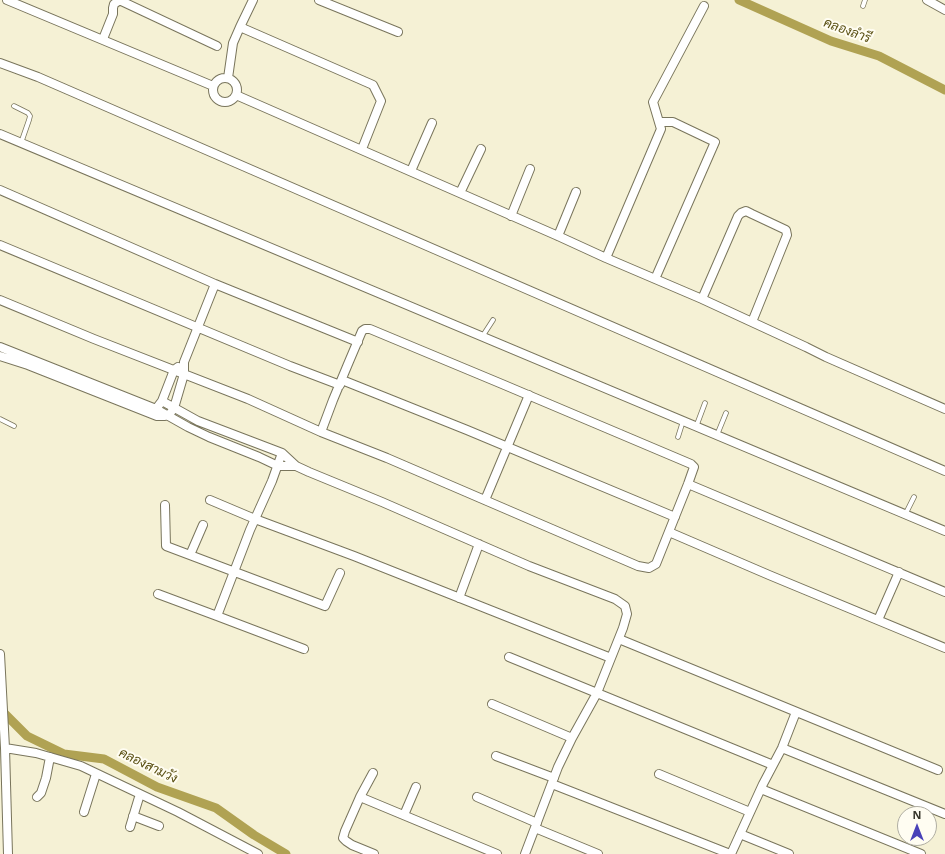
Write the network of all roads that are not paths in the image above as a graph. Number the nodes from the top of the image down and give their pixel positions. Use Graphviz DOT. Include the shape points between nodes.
graph roads {
  1 [pos="7,0"];
  2 [pos="120,0"];
  3 [pos="253,0"];
  4 [pos="319,0"];
  5 [pos="865,0"];
  6 [pos="927,0"];
  7 [pos="704,6"];
  8 [pos="863,6"];
  9 [pos="945,10"];
  10 [pos="240,27"];
  11 [pos="398,32"];
  12 [pos="103,39"];
  13 [pos="217,46"];
  14 [pos="0,63"];
  15 [pos="228,78"];
  16 [pos="213,86"];
  17 [pos="236,95"];
  18 [pos="14,106"];
  19 [pos="659,122"];
  20 [pos="432,123"];
  21 [pos="0,134"];
  22 [pos="21,143"];
  23 [pos="362,149"];
  24 [pos="481,150"];
  25 [pos="530,169"];
  26 [pos="411,171"];
  27 [pos="0,190"];
  28 [pos="576,192"];
  29 [pos="460,193"];
  30 [pos="511,216"];
  31 [pos="558,236"];
  32 [pos="0,245"];
  33 [pos="606,258"];
  34 [pos="655,279"];
  35 [pos="215,284"];
  36 [pos="702,299"];
  37 [pos="0,300"];
  38 [pos="493,320"];
  39 [pos="752,322"];
  40 [pos="198,328"];
  41 [pos="482,337"];
  42 [pos="358,342"];
  43 [pos="0,347"];
  44 [pos="0,356"];
  45 [pos="184,362"];
  46 [pos="174,370"];
  47 [pos="184,374"];
  48 [pos="341,383"];
  49 [pos="529,395"];
  50 [pos="162,401"];
  51 [pos="705,403"];
  52 [pos="156,408"];
  53 [pos="174,408"];
  54 [pos="945,409"];
  55 [pos="726,413"];
  56 [pos="169,415"];
  57 [pos="0,418"];
  58 [pos="198,421"];
  59 [pos="682,421"];
  60 [pos="14,426"];
  61 [pos="696,427"];
  62 [pos="195,430"];
  63 [pos="321,432"];
  64 [pos="717,435"];
  65 [pos="678,437"];
  66 [pos="507,447"];
  67 [pos="282,453"];
  68 [pos="278,466"];
  69 [pos="296,466"];
  70 [pos="945,471"];
  71 [pos="688,484"];
  72 [pos="914,497"];
  73 [pos="210,500"];
  74 [pos="485,500"];
  75 [pos="165,505"];
  76 [pos="905,515"];
  77 [pos="675,517"];
  78 [pos="255,519"];
  79 [pos="203,525"];
  80 [pos="945,531"];
  81 [pos="669,532"];
  82 [pos="479,544"];
  83 [pos="190,555"];
  84 [pos="234,572"];
  85 [pos="899,572"];
  86 [pos="340,573"];
  87 [pos="945,592"];
  88 [pos="158,594"];
  89 [pos="459,598"];
  90 [pos="217,616"];
  91 [pos="878,620"];
  92 [pos="619,639"];
  93 [pos="945,648"];
  94 [pos="304,649"];
  95 [pos="0,654"];
  96 [pos="508,657"];
  97 [pos="611,658"];
  98 [pos="597,693"];
  99 [pos="492,704"];
  100 [pos="796,712"];
  101 [pos="572,738"];
  102 [pos="5,748"];
  103 [pos="782,748"];
  104 [pos="496,756"];
  105 [pos="50,758"];
  106 [pos="773,765"];
  107 [pos="938,770"];
  108 [pos="373,773"];
  109 [pos="96,774"];
  110 [pos="658,774"];
  111 [pos="553,781"];
  112 [pos="416,787"];
  113 [pos="761,789"];
  114 [pos="140,794"];
  115 [pos="37,797"];
  116 [pos="360,797"];
  117 [pos="477,797"];
  118 [pos="84,812"];
  119 [pos="750,812"];
  120 [pos="945,814"];
  121 [pos="404,815"];
  122 [pos="133,816"];
  123 [pos="536,825"];
  124 [pos="159,826"];
  125 [pos="4,827"];
  126 [pos="130,827"];
  127 [pos="740,834"];
  128 [pos="4,838"];
  129 [pos="8,854"];
  130 [pos="258,854"];
  131 [pos="374,854"];
  132 [pos="497,854"];
  133 [pos="525,854"];
  134 [pos="598,854"];
  135 [pos="730,854"];
  136 [pos="790,854"];
  137 [pos="921,854"];
  1 -- 12 [label="street"];
  2 -- 12 [label="street" via="114,4 114,14"];
  2 -- 13 [label="street"];
  3 -- 10 [label="street"];
  4 -- 11 [label="street"];
  5 -- 8 [label="lane"];
  6 -- 9 [label="street"];
  7 -- 19 [label="street" via="653,102"];
  10 -- 15 [label="street" via="233,43"];
  10 -- 23 [label="street" via="373,85 381,101"];
  12 -- 16 [label="street"];
  14 -- 70 [label="street" via="38,77"];
  15 -- 16 [label="street" via="219,79"];
  15 -- 17 [label="street" via="236,85"];
  16 -- 17 [label="street" via="214,96 223,102 233,100"];
  17 -- 23 [label="street"];
  18 -- 22 [label="lane" via="30,116"];
  19 -- 33 [label="street" via="661,129"];
  19 -- 34 [label="street" via="673,122 715,142"];
  20 -- 26 [label="street"];
  21 -- 22 [label="street"];
  22 -- 41 [label="street"];
  23 -- 26 [label="street"];
  24 -- 29 [label="street"];
  25 -- 30 [label="street"];
  26 -- 29 [label="street"];
  27 -- 35 [label="street"];
  28 -- 31 [label="street"];
  29 -- 30 [label="street"];
  30 -- 31 [label="street"];
  31 -- 33 [label="street"];
  32 -- 40 [label="street"];
  33 -- 34 [label="street"];
  34 -- 36 [label="street"];
  35 -- 40 [label="street"];
  35 -- 42 [label="street"];
  36 -- 39 [label="street"];
  36 -- 39 [label="street" via="738,216 746,211 786,230 787,235"];
  37 -- 46 [label="street"];
  38 -- 41 [label="lane"];
  39 -- 54 [label="street"];
  40 -- 45 [label="street"];
  40 -- 48 [label="street" via="290,366"];
  41 -- 59 [label="street"];
  42 -- 48 [label="street"];
  42 -- 49 [label="street" via="362,331 370,329"];
  43 -- 52 [label="street"];
  44 -- 56 [label="street" via="157,416"];
  45 -- 46 [label="street"];
  45 -- 47 [label="street"];
  46 -- 47 [label="street"];
  46 -- 50 [label="street"];
  47 -- 53 [label="street"];
  47 -- 63 [label="street"];
  48 -- 63 [label="street"];
  48 -- 66 [label="street"];
  49 -- 66 [label="street"];
  49 -- 71 [label="street" via="691,464 694,467"];
  50 -- 52 [label="street"];
  50 -- 53 [label="street"];
  51 -- 61 [label="lane"];
  52 -- 56 [label="street"];
  53 -- 56 [label="street"];
  53 -- 58 [label="street"];
  55 -- 64 [label="lane"];
  56 -- 62 [label="street"];
  57 -- 60 [label="lane"];
  58 -- 62 [label="street"];
  58 -- 67 [label="street"];
  59 -- 61 [label="street"];
  59 -- 65 [label="lane"];
  61 -- 64 [label="street"];
  62 -- 68 [label="street"];
  63 -- 74 [label="street"];
  64 -- 76 [label="street"];
  66 -- 74 [label="street"];
  66 -- 77 [label="street"];
  67 -- 68 [label="street"];
  67 -- 69 [label="street"];
  68 -- 69 [label="street"];
  68 -- 78 [label="street"];
  69 -- 82 [label="street"];
  71 -- 77 [label="street"];
  71 -- 85 [label="street"];
  72 -- 76 [label="lane"];
  73 -- 78 [label="street"];
  74 -- 81 [label="street" via="638,566 649,568 656,564"];
  75 -- 83 [label="street" via="166,546"];
  76 -- 80 [label="street"];
  77 -- 81 [label="street"];
  78 -- 84 [label="street"];
  78 -- 89 [label="street"];
  79 -- 83 [label="street"];
  81 -- 91 [label="street"];
  82 -- 89 [label="street"];
  82 -- 92 [label="street" via="615,599 625,606 627,614"];
  83 -- 84 [label="street"];
  84 -- 86 [label="street" via="325,606"];
  84 -- 90 [label="street"];
  85 -- 87 [label="street"];
  85 -- 91 [label="street"];
  88 -- 90 [label="street"];
  89 -- 97 [label="street"];
  90 -- 94 [label="street"];
  91 -- 93 [label="street"];
  92 -- 97 [label="street"];
  92 -- 100 [label="street"];
  95 -- 102 [label="street"];
  96 -- 98 [label="street"];
  97 -- 98 [label="street"];
  98 -- 101 [label="street"];
  98 -- 106 [label="street"];
  99 -- 101 [label="street"];
  100 -- 103 [label="street"];
  100 -- 107 [label="street"];
  101 -- 111 [label="street"];
  102 -- 105 [label="street"];
  102 -- 125 [label="street"];
  103 -- 106 [label="street"];
  103 -- 120 [label="street"];
  104 -- 111 [label="street"];
  105 -- 109 [label="street" via="81,766"];
  105 -- 115 [label="street" via="46,778"];
  106 -- 113 [label="street"];
  108 -- 116 [label="street"];
  109 -- 114 [label="street"];
  109 -- 118 [label="street"];
  110 -- 119 [label="street"];
  111 -- 123 [label="street"];
  111 -- 135 [label="street"];
  112 -- 121 [label="street"];
  113 -- 119 [label="street"];
  113 -- 137 [label="street"];
  114 -- 122 [label="street"];
  114 -- 130 [label="street"];
  116 -- 121 [label="street"];
  116 -- 131 [label="street" via="343,838 352,845"];
  117 -- 123 [label="street"];
  119 -- 127 [label="street"];
  121 -- 132 [label="street"];
  122 -- 124 [label="street"];
  122 -- 126 [label="street"];
  123 -- 133 [label="street"];
  123 -- 134 [label="street"];
  125 -- 128 [label="street"];
  127 -- 135 [label="street"];
  127 -- 136 [label="street"];
  128 -- 129 [label="street"];
}
